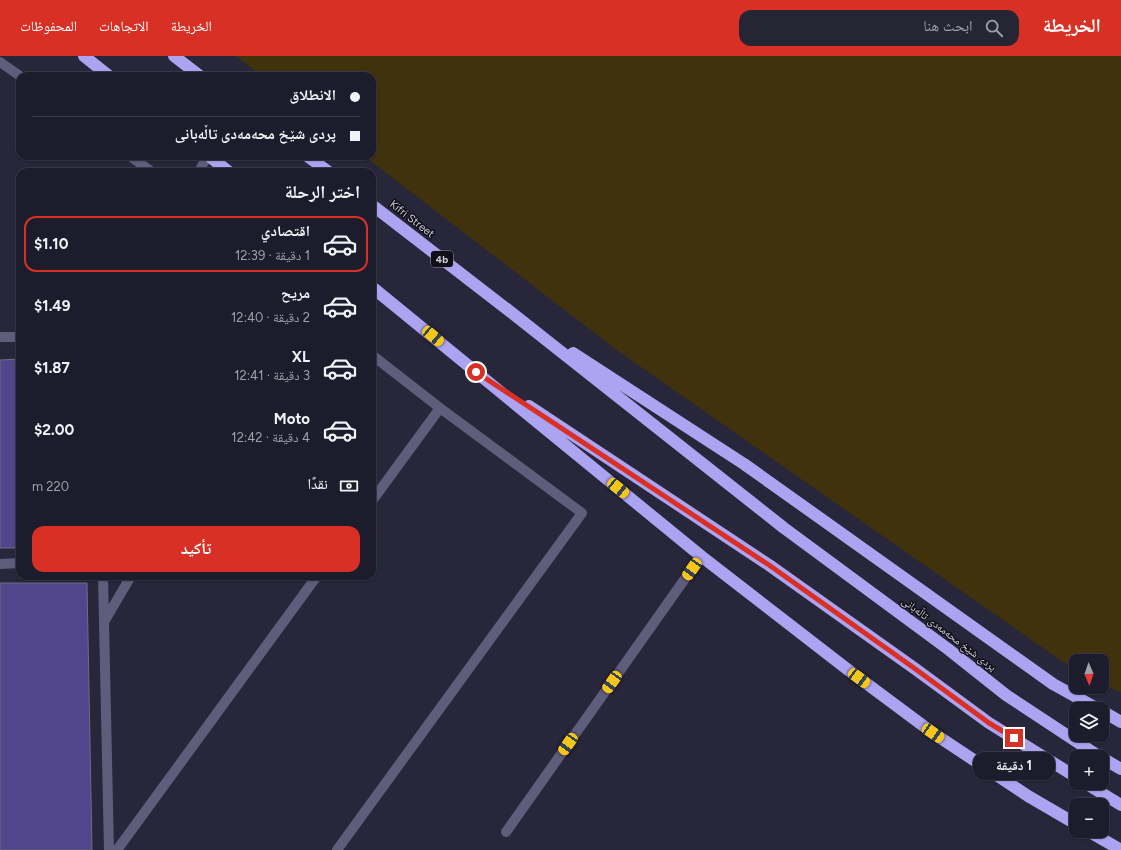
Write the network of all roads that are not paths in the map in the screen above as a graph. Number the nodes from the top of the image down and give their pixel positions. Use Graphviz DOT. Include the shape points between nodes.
graph roads {
  1 [pos="84,56"];
  2 [pos="174,56"];
  3 [pos="0,62"];
  4 [pos="104,72"];
  5 [pos="195,72"];
  6 [pos="16,73"];
  7 [pos="136,160"];
  8 [pos="213,160"];
  9 [pos="312,160"];
  10 [pos="146,168"];
  11 [pos="224,168"];
  12 [pos="324,168"];
  13 [pos="376,208"];
  14 [pos="376,289"];
  15 [pos="512,313"];
  16 [pos="16,337"];
  17 [pos="0,338"];
  18 [pos="376,358"];
  19 [pos="476,372"];
  20 [pos="440,408"];
  21 [pos="376,496"];
  22 [pos="701,556"];
  23 [pos="0,564"];
  24 [pos="16,564"];
  25 [pos="103,580"];
  26 [pos="129,580"];
  27 [pos="314,580"];
  28 [pos="104,622"];
  29 [pos="1085,702"];
  30 [pos="1109,715"];
  31 [pos="1121,722"];
  32 [pos="1089,750"];
  33 [pos="1109,762"];
  34 [pos="1121,769"];
  35 [pos="1069,773"];
  36 [pos="1096,790"];
  37 [pos="1121,805"];
  38 [pos="1069,820"];
  39 [pos="506,832"];
  40 [pos="1100,838"];
  41 [pos="109,850"];
  42 [pos="117,850"];
  43 [pos="337,850"];
  44 [pos="1121,850"];
  1 -- 4 [label="highway"];
  2 -- 5 [label="highway"];
  3 -- 6 [label="street"];
  7 -- 10 [label="street"];
  8 -- 11 [label="highway"];
  9 -- 12 [label="highway"];
  13 -- 15 [label="highway, Kifri Street / 4b"];
  14 -- 19 [label="highway"];
  15 -- 29 [label="highway" via="744,464 1053,684"];
  15 -- 32 [label="highway, پردی شێخ محەمەدی تاڵەبانی" via="784,528 1006,695"];
  16 -- 17 [label="street"];
  18 -- 20 [label="street"];
  19 -- 22 [label="highway"];
  19 -- 35 [label="highway" via="769,565 989,723"];
  20 -- 21 [label="street"];
  20 -- 43 [label="street" via="582,513"];
  22 -- 38 [label="highway" via="933,733"];
  22 -- 39 [label="street"];
  23 -- 24 [label="street"];
  25 -- 28 [label="street"];
  26 -- 28 [label="street"];
  27 -- 42 [label="street"];
  28 -- 41 [label="street"];
  30 -- 31 [label="highway"];
  33 -- 34 [label="highway, پردی شێخ محەمەدی تاڵەبانی"];
  36 -- 37 [label="highway"];
  40 -- 44 [label="highway"];
}
